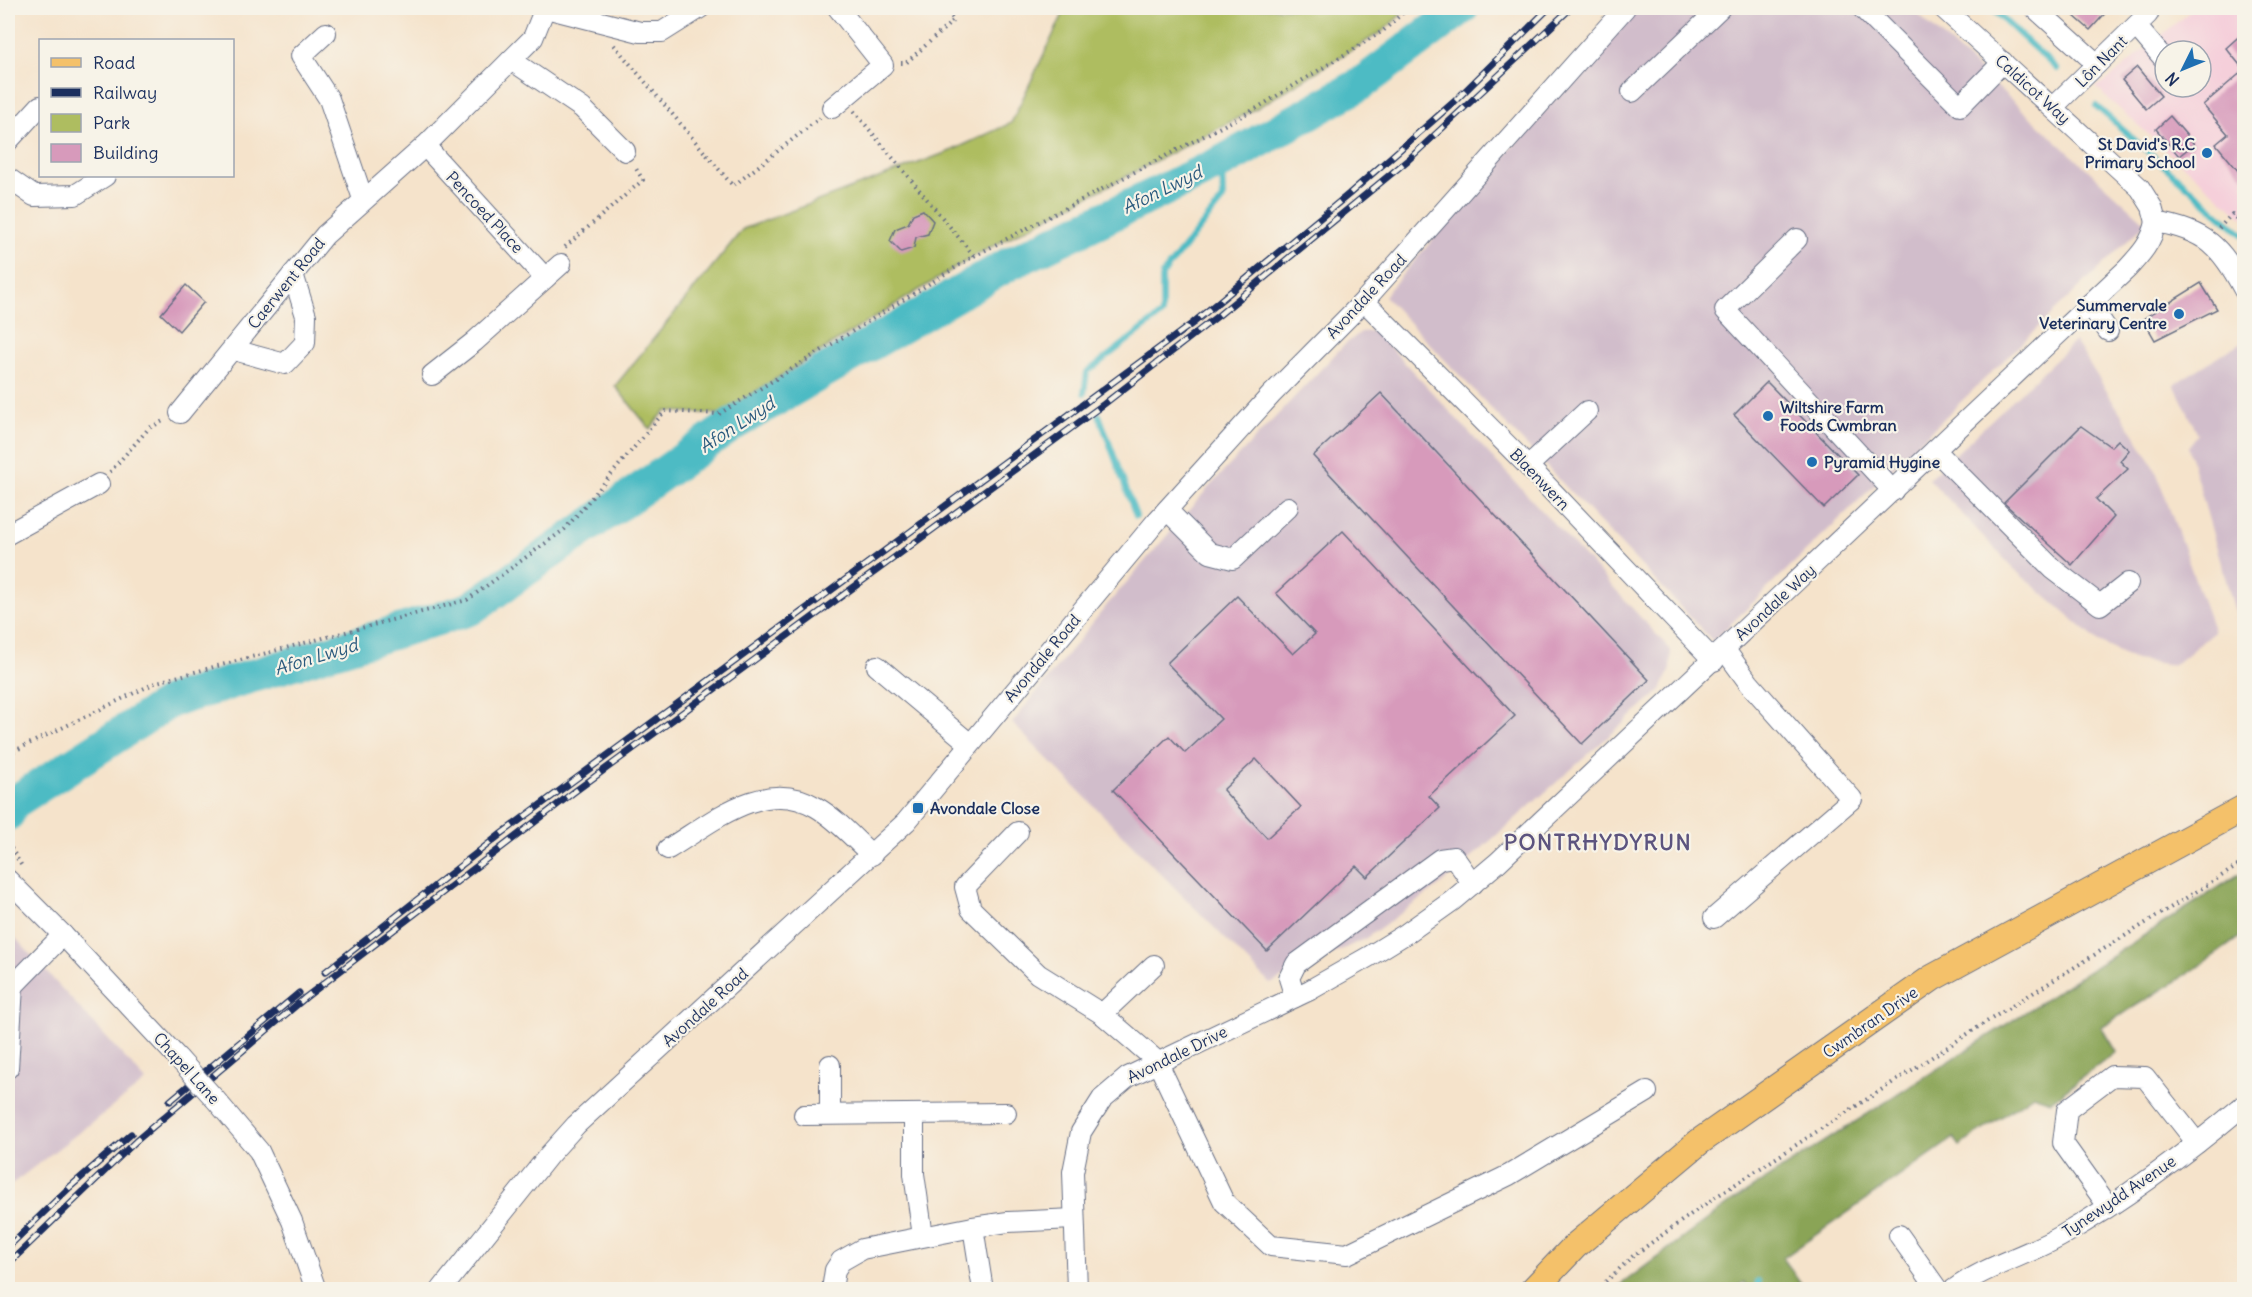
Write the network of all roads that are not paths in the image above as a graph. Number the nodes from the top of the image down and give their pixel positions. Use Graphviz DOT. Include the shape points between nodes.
graph roads {
  1 [pos="546,8"];
  2 [pos="700,8"];
  3 [pos="838,8"];
  4 [pos="1625,8"];
  5 [pos="1720,8"];
  6 [pos="1862,8"];
  7 [pos="1943,8"];
  8 [pos="2035,8"];
  9 [pos="326,33"];
  10 [pos="2153,39"];
  11 [pos="511,60"];
  12 [pos="2003,62"];
  13 [pos="2097,64"];
  14 [pos="1632,92"];
  15 [pos="838,103"];
  16 [pos="39,107"];
  17 [pos="2053,107"];
  18 [pos="8,141"];
  19 [pos="424,146"];
  20 [pos="625,151"];
  21 [pos="103,177"];
  22 [pos="8,178"];
  23 [pos="363,199"];
  24 [pos="2156,222"];
  25 [pos="1797,239"];
  26 [pos="561,264"];
  27 [pos="293,274"];
  28 [pos="545,278"];
  29 [pos="2244,290"];
  30 [pos="1364,301"];
  31 [pos="2090,304"];
  32 [pos="2108,331"];
  33 [pos="234,350"];
  34 [pos="432,375"];
  35 [pos="1587,411"];
  36 [pos="180,413"];
  37 [pos="1935,450"];
  38 [pos="1528,466"];
  39 [pos="99,484"];
  40 [pos="1893,491"];
  41 [pos="1288,507"];
  42 [pos="1167,510"];
  43 [pos="8,534"];
  44 [pos="2128,583"];
  45 [pos="1719,655"];
  46 [pos="877,666"];
  47 [pos="970,744"];
  48 [pos="2244,808"];
  49 [pos="1018,831"];
  50 [pos="668,849"];
  51 [pos="872,855"];
  52 [pos="8,880"];
  53 [pos="1473,884"];
  54 [pos="1714,918"];
  55 [pos="63,935"];
  56 [pos="1368,957"];
  57 [pos="1154,965"];
  58 [pos="1295,997"];
  59 [pos="1102,1014"];
  60 [pos="1157,1061"];
  61 [pos="830,1065"];
  62 [pos="8,1068"];
  63 [pos="1647,1092"];
  64 [pos="2244,1104"];
  65 [pos="1006,1113"];
  66 [pos="830,1114"];
  67 [pos="914,1114"];
  68 [pos="804,1115"];
  69 [pos="2197,1143"];
  70 [pos="2109,1206"];
  71 [pos="1074,1220"];
  72 [pos="973,1227"];
  73 [pos="1899,1235"];
  74 [pos="923,1236"];
  75 [pos="316,1290"];
  76 [pos="441,1290"];
  77 [pos="832,1290"];
  78 [pos="982,1290"];
  79 [pos="1077,1290"];
  80 [pos="1533,1290"];
  81 [pos="1938,1290"];
  82 [pos="1953,1290"];
  1 -- 2 [label="street" via="640,32 662,32"];
  1 -- 11 [label="street, Caerwent Road" via="534,38"];
  3 -- 15 [label="street" via="883,64"];
  4 -- 30 [label="street, Avondale Road"];
  5 -- 14 [label="street"];
  6 -- 12 [label="street" via="1960,106"];
  7 -- 12 [label="street, Caldicot Way"];
  8 -- 13 [label="street"];
  9 -- 23 [label="street" via="301,56 329,99"];
  10 -- 13 [label="street, Lôn Nant" via="2142,20"];
  11 -- 19 [label="street, Caerwent Road"];
  11 -- 20 [label="street" via="582,108"];
  12 -- 17 [label="street, Caldicot Way"];
  13 -- 17 [label="street, Lôn Nant"];
  16 -- 18 [label="street"];
  17 -- 24 [label="street, Caldicot Way" via="2140,188"];
  19 -- 23 [label="street, Caerwent Road"];
  19 -- 28 [label="street, Pencoed Place"];
  21 -- 22 [label="street" via="75,195 34,196"];
  23 -- 27 [label="street, Caerwent Road" via="325,235"];
  24 -- 29 [label="street" via="2206,238 2221,251"];
  24 -- 31 [label="street, Avondale Way" via="2154,235 2143,252"];
  25 -- 40 [label="street" via="1725,310"];
  26 -- 28 [label="street"];
  27 -- 33 [label="street, Caerwent Road"];
  27 -- 33 [label="street" via="306,316 305,343 285,364"];
  28 -- 34 [label="street"];
  30 -- 38 [label="street, Blaenwern"];
  30 -- 42 [label="street, Avondale Road" via="1271,395"];
  31 -- 32 [label="street"];
  31 -- 37 [label="street, Avondale Way"];
  33 -- 36 [label="street, Caerwent Road"];
  35 -- 38 [label="street"];
  37 -- 40 [label="street, Avondale Way"];
  37 -- 44 [label="street" via="2084,595 2100,605"];
  38 -- 45 [label="street, Blaenwern"];
  39 -- 43 [label="street"];
  40 -- 45 [label="street, Avondale Way"];
  41 -- 42 [label="street" via="1233,559 1210,553"];
  42 -- 47 [label="street, Avondale Road"];
  45 -- 53 [label="street, Avondale Way"];
  45 -- 54 [label="street, Blaenwern" via="1749,683 1852,799"];
  46 -- 47 [label="street"];
  47 -- 51 [label="street, Avondale Road" via="918,808"];
  48 -- 80 [label="main road, Cwmbran Drive" via="1932,978 1699,1142 1575,1246"];
  49 -- 59 [label="street" via="965,887 972,909 1038,974"];
  50 -- 51 [label="street" via="746,803 775,795 815,806"];
  51 -- 76 [label="street, Avondale Road" via="576,1125"];
  52 -- 55 [label="street, Chapel Lane"];
  53 -- 56 [label="street, Avondale Way"];
  53 -- 58 [label="street" via="1454,857 1440,858 1296,964 1289,978"];
  55 -- 62 [label="street" via="13,986"];
  55 -- 75 [label="street, Chapel Lane, bridge" via="259,1151 292,1221"];
  56 -- 58 [label="street, Avondale Drive"];
  57 -- 59 [label="street"];
  58 -- 60 [label="street, Avondale Drive"];
  59 -- 60 [label="street"];
  60 -- 63 [label="street" via="1224,1202 1271,1246 1347,1254 1509,1175"];
  60 -- 71 [label="street, Avondale Drive" via="1128,1077 1102,1099 1081,1132 1073,1172"];
  61 -- 66 [label="street"];
  64 -- 69 [label="street, Tynewydd Avenue"];
  65 -- 67 [label="street"];
  66 -- 67 [label="street"];
  66 -- 68 [label="street"];
  67 -- 74 [label="street" via="914,1174"];
  69 -- 70 [label="street, Tynewydd Avenue"];
  69 -- 70 [label="street" via="2145,1077 2112,1076 2067,1110 2063,1143"];
  70 -- 82 [label="street, Tynewydd Avenue" via="2061,1236 1973,1275"];
  71 -- 72 [label="street"];
  71 -- 79 [label="street, Avondale Drive"];
  72 -- 74 [label="street"];
  72 -- 78 [label="street"];
  73 -- 81 [label="street"];
  74 -- 77 [label="street" via="850,1254 835,1270"];
}
